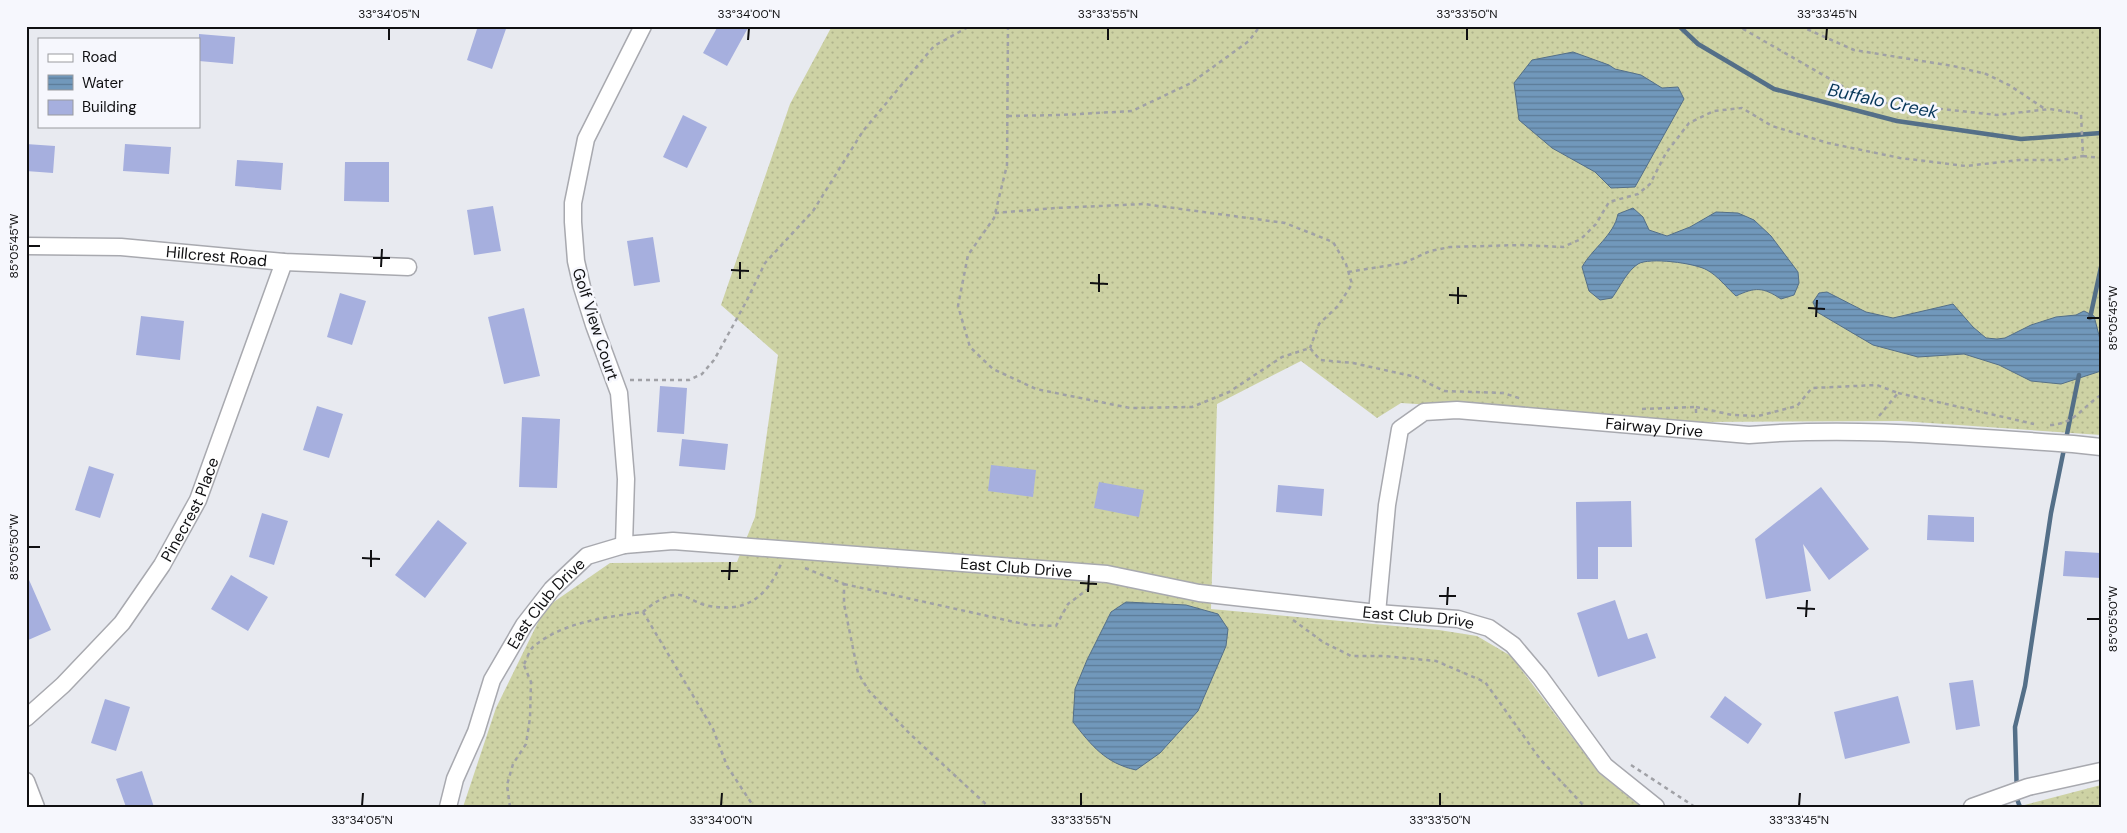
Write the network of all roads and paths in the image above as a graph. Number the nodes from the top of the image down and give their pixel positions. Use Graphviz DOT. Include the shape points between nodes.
graph roads {
  1 [pos="643,26"];
  2 [pos="970,26"];
  3 [pos="1008,26"];
  4 [pos="1260,26"];
  5 [pos="1738,26"];
  6 [pos="1800,26"];
  7 [pos="2046,110"];
  8 [pos="1008,116"];
  9 [pos="2082,156"];
  10 [pos="2101,158"];
  11 [pos="995,213"];
  12 [pos="26,246"];
  13 [pos="284,262"];
  14 [pos="408,267"];
  15 [pos="1348,272"];
  16 [pos="1310,348"];
  17 [pos="614,380"];
  18 [pos="1898,393"];
  19 [pos="2101,395"];
  20 [pos="1523,399"];
  21 [pos="1696,407"];
  22 [pos="1635,409"];
  23 [pos="2046,425"];
  24 [pos="2039,426"];
  25 [pos="1696,430"];
  26 [pos="1867,432"];
  27 [pos="2101,447"];
  28 [pos="624,546"];
  29 [pos="786,550"];
  30 [pos="800,566"];
  31 [pos="1107,574"];
  32 [pos="844,584"];
  33 [pos="643,612"];
  34 [pos="1377,613"];
  35 [pos="1291,619"];
  36 [pos="512,646"];
  37 [pos="524,664"];
  38 [pos="26,718"];
  39 [pos="1626,762"];
  40 [pos="2101,771"];
  41 [pos="26,781"];
  42 [pos="36,807"];
  43 [pos="448,807"];
  44 [pos="510,807"];
  45 [pos="754,807"];
  46 [pos="989,807"];
  47 [pos="1586,807"];
  48 [pos="1656,807"];
  49 [pos="1695,807"];
  50 [pos="1972,807"];
  1 -- 17 [label="street, Golf View Court" via="586,138 574,203 572,230 576,261"];
  2 -- 17 [label="path" via="934,46 863,131 812,210 765,263 714,360 702,374 689,380"];
  3 -- 8 [label="path"];
  4 -- 8 [label="path" via="1249,41 1190,83 1132,111"];
  5 -- 7 [label="path" via="1868,101 1997,116"];
  6 -- 7 [label="path" via="1854,50 1986,74"];
  7 -- 9 [label="path" via="2081,114"];
  8 -- 11 [label="path" via="1007,165"];
  9 -- 10 [label="path"];
  9 -- 15 [label="path" via="1966,166 1900,158 1828,143 1772,126 1742,108 1714,111 1689,123 1666,153 1650,184 1638,194 1609,202 1596,224 1581,239 1562,247 1450,247 1430,251 1404,263"];
  11 -- 15 [label="path" via="1144,204 1285,223 1333,242"];
  11 -- 16 [label="path" via="968,255 958,306 970,347 993,369 1036,389 1130,408 1192,407 1229,392 1282,357"];
  12 -- 13 [label="street, Hillcrest Road" via="121,247"];
  13 -- 14 [label="street, Hillcrest Road"];
  13 -- 38 [label="street, Pinecrest Place" via="198,500 162,565 122,623 63,685"];
  15 -- 16 [label="path" via="1352,284 1338,306 1319,324"];
  16 -- 20 [label="path" via="1320,360 1352,363 1416,377 1444,391 1503,393"];
  17 -- 28 [label="street, Golf View Court" via="619,393 626,479"];
  18 -- 21 [label="path" via="1877,385 1812,388 1797,406 1758,416 1732,416"];
  18 -- 24 [label="path"];
  18 -- 26 [label="path"];
  19 -- 23 [label="path" via="2077,416 2060,424"];
  21 -- 22 [label="path"];
  21 -- 25 [label="path"];
  25 -- 26 [label="street, Fairway Drive" via="1749,435 1795,431"];
  25 -- 34 [label="street, Fairway Drive" via="1457,410 1424,412 1400,429 1387,505"];
  26 -- 27 [label="street, Fairway Drive"];
  28 -- 29 [label="street, East Club Drive" via="674,541"];
  28 -- 36 [label="street, East Club Drive" via="586,556 552,589"];
  29 -- 31 [label="street, East Club Drive"];
  29 -- 33 [label="path" via="774,579 758,598 734,609 705,605 679,595 655,601"];
  30 -- 32 [label="path"];
  31 -- 32 [label="path" via="1068,604 1056,626 1028,624"];
  31 -- 34 [label="street, East Club Drive" via="1199,593"];
  32 -- 46 [label="path" via="844,604 858,673 870,691 910,734"];
  33 -- 37 [label="path" via="589,621 560,631 532,648"];
  33 -- 45 [label="path" via="713,729 727,766"];
  34 -- 48 [label="street, East Club Drive" via="1458,619 1492,630 1513,644 1605,766"];
  35 -- 47 [label="path" via="1323,642 1351,656 1436,661 1485,682 1540,759"];
  36 -- 37 [label="path"];
  36 -- 43 [label="street, East Club Drive" via="492,680 476,732 455,779"];
  37 -- 44 [label="path" via="531,682 530,718 526,744 513,764 507,786"];
  39 -- 49 [label="path"];
  40 -- 50 [label="street" via="2028,788"];
  41 -- 42 [label="street"];
}
